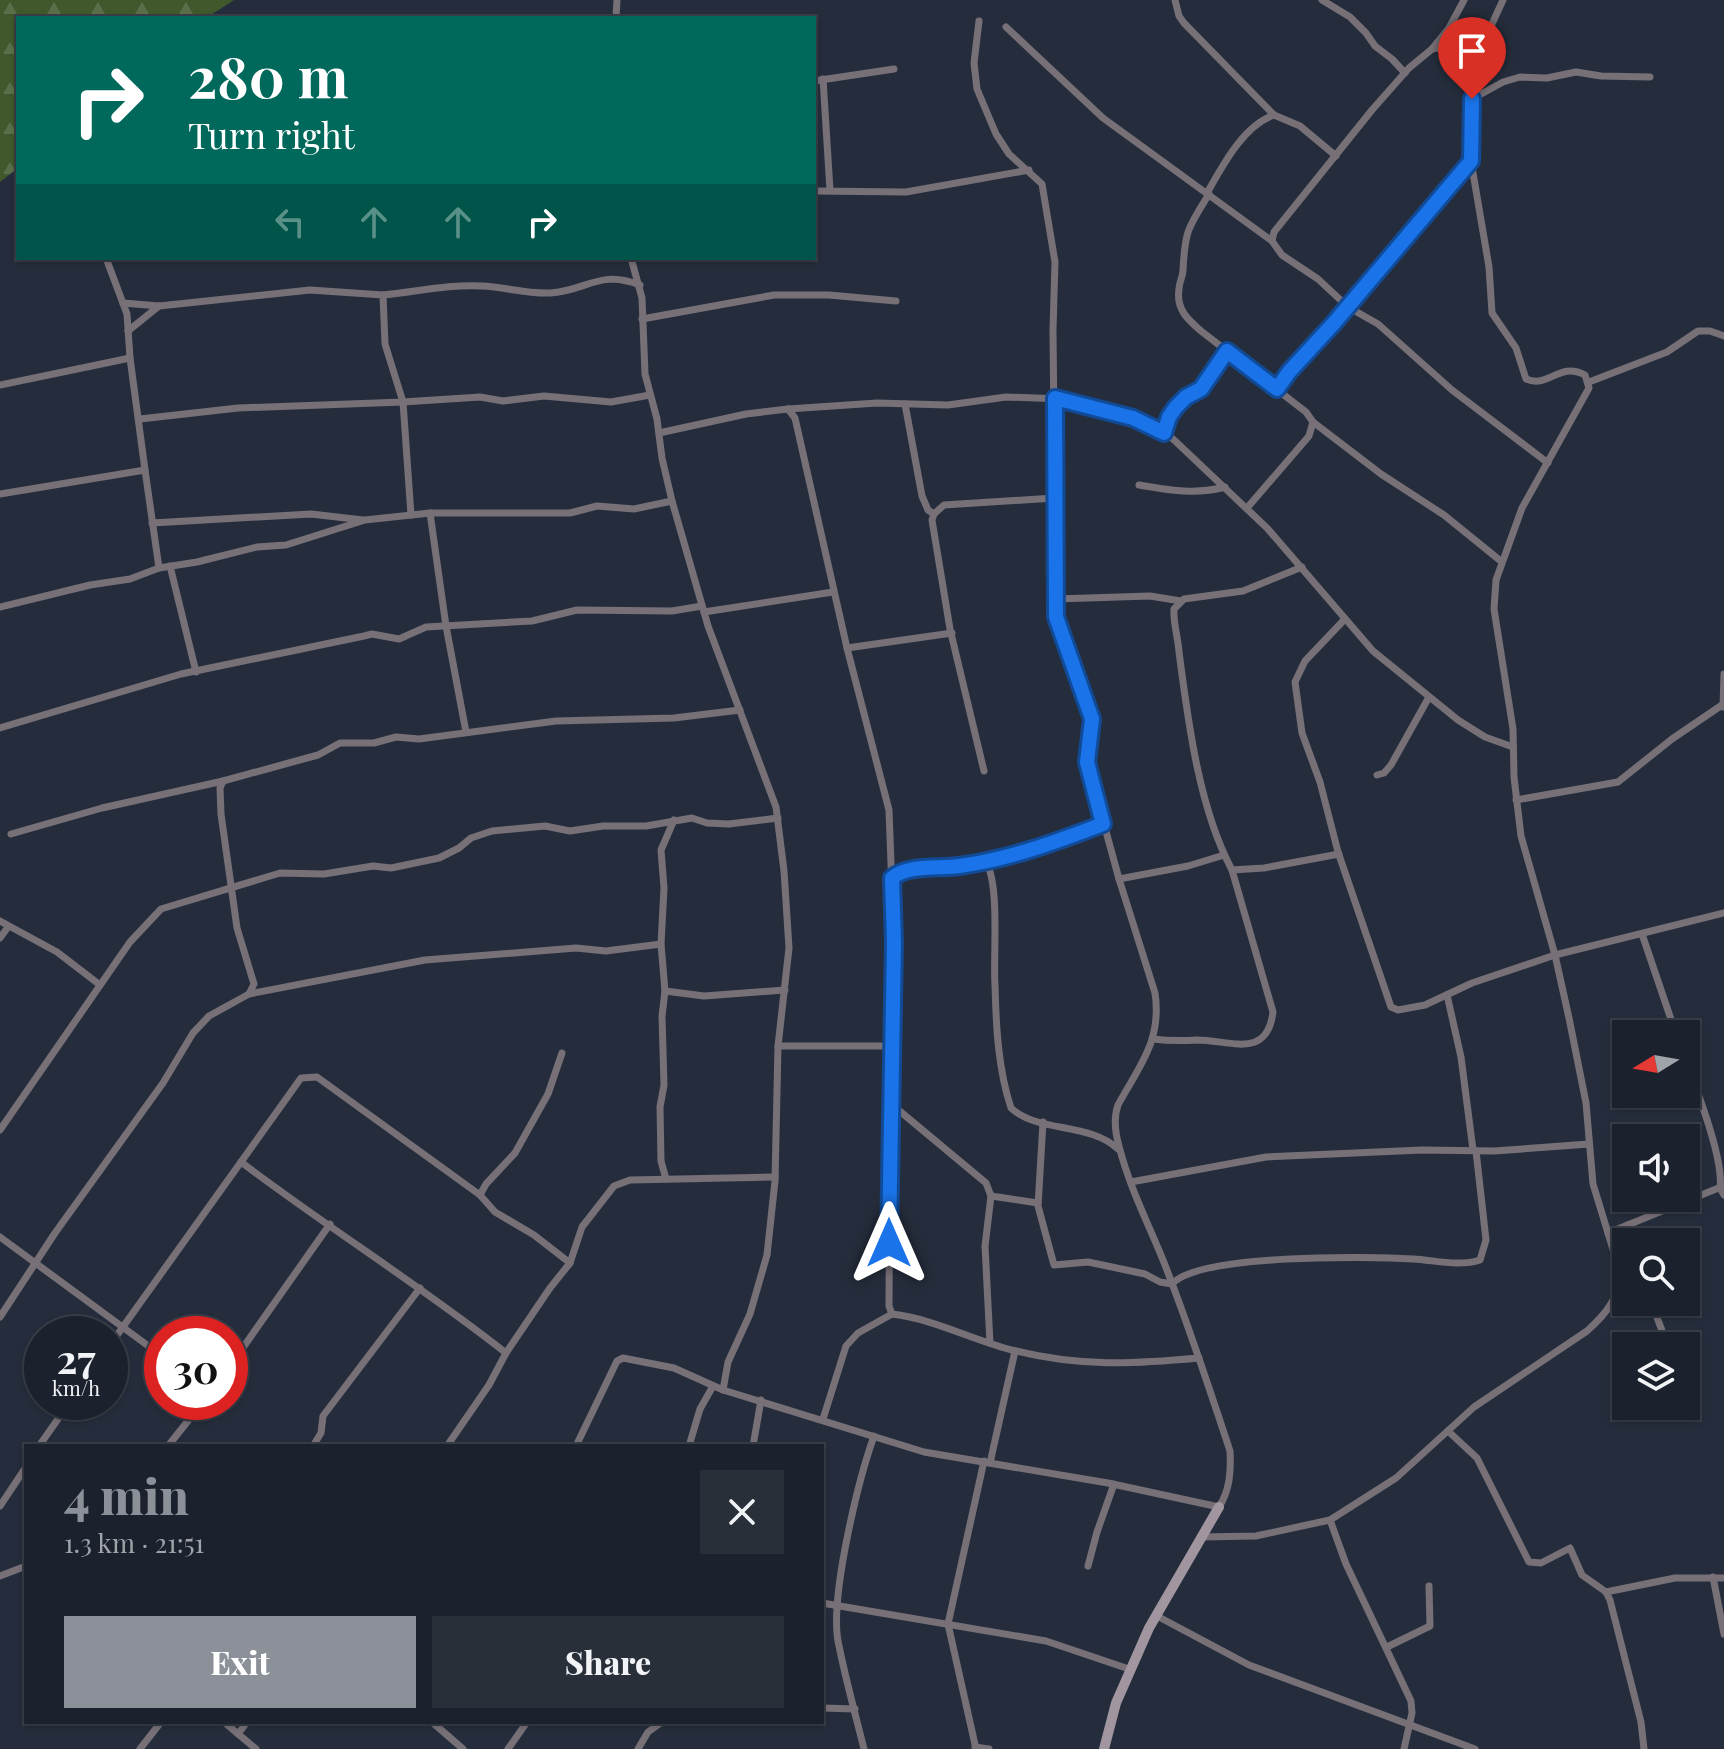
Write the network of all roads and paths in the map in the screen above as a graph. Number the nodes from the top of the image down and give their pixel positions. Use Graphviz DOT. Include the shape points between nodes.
graph roads {
  1 [pos="1175,0"];
  2 [pos="1322,0"];
  3 [pos="1464,0"];
  4 [pos="1503,0"];
  5 [pos="979,21"];
  6 [pos="1006,27"];
  7 [pos="1485,39"];
  8 [pos="1432,49"];
  9 [pos="894,69"];
  10 [pos="1405,73"];
  11 [pos="1650,77"];
  12 [pos="818,80"];
  13 [pos="1472,99"];
  14 [pos="1274,115"];
  15 [pos="1336,156"];
  16 [pos="1471,161"];
  17 [pos="1029,170"];
  18 [pos="830,190"];
  19 [pos="816,191"];
  20 [pos="1208,193"];
  21 [pos="1272,241"];
  22 [pos="107,260"];
  23 [pos="632,260"];
  24 [pos="640,285"];
  25 [pos="383,295"];
  26 [pos="896,301"];
  27 [pos="123,303"];
  28 [pos="159,306"];
  29 [pos="1348,307"];
  30 [pos="642,319"];
  31 [pos="128,331"];
  32 [pos="1724,336"];
  33 [pos="1227,351"];
  34 [pos="130,358"];
  35 [pos="1589,382"];
  36 [pos="0,385"];
  37 [pos="1277,389"];
  38 [pos="650,395"];
  39 [pos="1055,398"];
  40 [pos="403,402"];
  41 [pos="905,404"];
  42 [pos="788,409"];
  43 [pos="801,409"];
  44 [pos="795,418"];
  45 [pos="140,419"];
  46 [pos="1313,422"];
  47 [pos="659,433"];
  48 [pos="1164,433"];
  49 [pos="1548,463"];
  50 [pos="145,470"];
  51 [pos="1139,485"];
  52 [pos="1225,487"];
  53 [pos="0,494"];
  54 [pos="1055,498"];
  55 [pos="672,501"];
  56 [pos="1247,508"];
  57 [pos="430,513"];
  58 [pos="934,514"];
  59 [pos="411,515"];
  60 [pos="365,520"];
  61 [pos="152,523"];
  62 [pos="1502,562"];
  63 [pos="170,566"];
  64 [pos="1302,567"];
  65 [pos="159,568"];
  66 [pos="833,592"];
  67 [pos="1056,599"];
  68 [pos="1181,601"];
  69 [pos="0,607"];
  70 [pos="703,609"];
  71 [pos="1344,620"];
  72 [pos="446,626"];
  73 [pos="952,633"];
  74 [pos="847,648"];
  75 [pos="196,672"];
  76 [pos="1724,674"];
  77 [pos="1429,697"];
  78 [pos="1723,707"];
  79 [pos="740,710"];
  80 [pos="0,728"];
  81 [pos="466,732"];
  82 [pos="1513,747"];
  83 [pos="984,771"];
  84 [pos="1377,775"];
  85 [pos="223,781"];
  86 [pos="1516,800"];
  87 [pos="778,818"];
  88 [pos="674,820"];
  89 [pos="1103,824"];
  90 [pos="11,834"];
  91 [pos="1339,854"];
  92 [pos="1224,855"];
  93 [pos="986,862"];
  94 [pos="892,865"];
  95 [pos="1232,870"];
  96 [pos="900,871"];
  97 [pos="892,878"];
  98 [pos="1119,879"];
  99 [pos="232,887"];
  100 [pos="1724,913"];
  101 [pos="0,921"];
  102 [pos="8,927"];
  103 [pos="1642,934"];
  104 [pos="0,938"];
  105 [pos="661,944"];
  106 [pos="1555,955"];
  107 [pos="100,985"];
  108 [pos="785,990"];
  109 [pos="665,991"];
  110 [pos="249,994"];
  111 [pos="1447,995"];
  112 [pos="1671,1020"];
  113 [pos="1153,1039"];
  114 [pos="778,1046"];
  115 [pos="891,1046"];
  116 [pos="562,1053"];
  117 [pos="1700,1097"];
  118 [pos="890,1103"];
  119 [pos="1043,1122"];
  120 [pos="0,1130"];
  121 [pos="1117,1136"];
  122 [pos="1107,1139"];
  123 [pos="1589,1144"];
  124 [pos="1474,1151"];
  125 [pos="1121,1152"];
  126 [pos="241,1162"];
  127 [pos="775,1177"];
  128 [pos="666,1179"];
  129 [pos="1131,1182"];
  130 [pos="1723,1190"];
  131 [pos="480,1195"];
  132 [pos="991,1196"];
  133 [pos="1038,1203"];
  134 [pos="330,1224"];
  135 [pos="1628,1225"];
  136 [pos="1629,1228"];
  137 [pos="1608,1233"];
  138 [pos="0,1237"];
  139 [pos="1612,1245"];
  140 [pos="37,1263"];
  141 [pos="570,1263"];
  142 [pos="1172,1284"];
  143 [pos="420,1288"];
  144 [pos="1612,1301"];
  145 [pos="892,1314"];
  146 [pos="106,1316"];
  147 [pos="0,1317"];
  148 [pos="128,1320"];
  149 [pos="248,1340"];
  150 [pos="990,1343"];
  151 [pos="1015,1351"];
  152 [pos="506,1353"];
  153 [pos="1199,1358"];
  154 [pos="713,1386"];
  155 [pos="723,1390"];
  156 [pos="761,1400"];
  157 [pos="823,1419"];
  158 [pos="57,1420"];
  159 [pos="189,1420"];
  160 [pos="1448,1431"];
  161 [pos="874,1436"];
  162 [pos="40,1444"];
  163 [pos="170,1444"];
  164 [pos="314,1444"];
  165 [pos="448,1444"];
  166 [pos="577,1444"];
  167 [pos="690,1444"];
  168 [pos="753,1444"];
  169 [pos="987,1462"];
  170 [pos="24,1470"];
  171 [pos="1114,1484"];
  172 [pos="0,1506"];
  173 [pos="1219,1507"];
  174 [pos="1330,1520"];
  175 [pos="1203,1537"];
  176 [pos="1088,1566"];
  177 [pos="24,1567"];
  178 [pos="0,1576"];
  179 [pos="1713,1577"];
  180 [pos="1724,1578"];
  181 [pos="1429,1586"];
  182 [pos="1606,1592"];
  183 [pos="824,1603"];
  184 [pos="837,1606"];
  185 [pos="1157,1616"];
  186 [pos="948,1624"];
  187 [pos="1724,1634"];
  188 [pos="1387,1647"];
  189 [pos="1129,1669"];
  190 [pos="824,1708"];
  191 [pos="855,1709"];
  192 [pos="159,1724"];
  193 [pos="226,1724"];
  194 [pos="246,1724"];
  195 [pos="434,1724"];
  196 [pos="526,1724"];
  197 [pos="659,1724"];
  198 [pos="1411,1724"];
  199 [pos="238,1734"];
  200 [pos="975,1748"];
  201 [pos="140,1749"];
  202 [pos="256,1749"];
  203 [pos="463,1749"];
  204 [pos="508,1749"];
  205 [pos="638,1749"];
  206 [pos="864,1749"];
  207 [pos="989,1749"];
  208 [pos="1104,1749"];
  209 [pos="1404,1749"];
  210 [pos="1475,1749"];
  211 [pos="1644,1749"];
  1 -- 14 [label="street" via="1184,23"];
  2 -- 10 [label="street" via="1350,17"];
  3 -- 8 [label="street"];
  4 -- 7 [label="street"];
  5 -- 17 [label="street" via="977,89 996,134"];
  6 -- 20 [label="street" via="1103,118"];
  7 -- 8 [label="street"];
  7 -- 13 [label="street"];
  8 -- 10 [label="street"];
  9 -- 12 [label="street"];
  10 -- 15 [label="street"];
  11 -- 13 [label="street" via="1576,72 1520,77"];
  12 -- 18 [label="street"];
  13 -- 16 [label="street"];
  14 -- 15 [label="street" via="1300,126"];
  14 -- 20 [label="street" via="1249,131"];
  15 -- 21 [label="street"];
  16 -- 29 [label="street"];
  16 -- 35 [label="street" via="1492,313 1516,348 1521,372 1533,383 1572,370"];
  17 -- 18 [label="street" via="906,192"];
  17 -- 39 [label="street" via="1045,191 1055,262"];
  18 -- 19 [label="street"];
  20 -- 21 [label="street"];
  20 -- 33 [label="street" via="1187,230 1179,300 1184,317"];
  21 -- 29 [label="street" via="1282,255"];
  22 -- 27 [label="street"];
  23 -- 24 [label="street"];
  24 -- 25 [label="street" via="609,278 551,293 481,286"];
  24 -- 30 [label="street"];
  25 -- 28 [label="street" via="310,290"];
  25 -- 40 [label="street" via="385,344"];
  26 -- 30 [label="street" via="774,295"];
  27 -- 28 [label="street"];
  27 -- 31 [label="street"];
  28 -- 31 [label="street"];
  29 -- 37 [label="street"];
  29 -- 49 [label="street" via="1378,324 1452,390"];
  30 -- 38 [label="street"];
  31 -- 34 [label="street"];
  32 -- 35 [label="street" via="1698,331 1667,352"];
  33 -- 37 [label="street"];
  33 -- 48 [label="street" via="1201,389 1176,407"];
  34 -- 36 [label="street"];
  34 -- 45 [label="street"];
  35 -- 49 [label="street" via="1587,396"];
  37 -- 46 [label="street"];
  38 -- 40 [label="street" via="611,402 544,396"];
  38 -- 47 [label="street"];
  39 -- 41 [label="street"];
  39 -- 48 [label="street" via="1133,418"];
  39 -- 54 [label="street"];
  40 -- 45 [label="street" via="238,408"];
  40 -- 59 [label="street"];
  41 -- 43 [label="street"];
  41 -- 58 [label="street" via="922,496"];
  42 -- 43 [label="street"];
  42 -- 44 [label="street"];
  42 -- 47 [label="street"];
  43 -- 44 [label="street"];
  44 -- 66 [label="street"];
  45 -- 50 [label="street"];
  46 -- 56 [label="street" via="1309,436"];
  46 -- 62 [label="street"];
  47 -- 55 [label="street"];
  48 -- 52 [label="street"];
  49 -- 62 [label="street" via="1522,508"];
  50 -- 53 [label="street"];
  50 -- 61 [label="street"];
  51 -- 52 [label="street" via="1184,493"];
  52 -- 56 [label="street"];
  54 -- 58 [label="street" via="944,505"];
  54 -- 67 [label="street"];
  55 -- 57 [label="street" via="570,513"];
  55 -- 70 [label="street"];
  56 -- 64 [label="street"];
  57 -- 59 [label="street"];
  57 -- 72 [label="street"];
  58 -- 73 [label="street" via="932,530"];
  59 -- 60 [label="street"];
  60 -- 61 [label="street" via="311,514"];
  60 -- 63 [label="street" via="286,545"];
  61 -- 65 [label="street"];
  62 -- 82 [label="street" via="1494,609"];
  63 -- 65 [label="street"];
  63 -- 75 [label="street"];
  64 -- 68 [label="street" via="1243,591"];
  64 -- 71 [label="street"];
  65 -- 69 [label="street"];
  66 -- 70 [label="street"];
  66 -- 74 [label="street"];
  67 -- 68 [label="street" via="1150,596"];
  67 -- 89 [label="street" via="1056,617 1092,719 1087,762"];
  68 -- 92 [label="street" via="1173,613 1182,685 1194,754"];
  70 -- 72 [label="street" via="577,610 532,621"];
  70 -- 79 [label="street"];
  71 -- 77 [label="street"];
  71 -- 91 [label="street" via="1305,661 1295,682 1302,733"];
  72 -- 75 [label="street" via="426,627 399,639 372,634"];
  72 -- 81 [label="street"];
  73 -- 74 [label="street"];
  73 -- 83 [label="street"];
  74 -- 94 [label="street" via="887,797"];
  75 -- 80 [label="street"];
  76 -- 78 [label="street"];
  77 -- 82 [label="street" via="1485,737"];
  77 -- 84 [label="street" via="1391,765"];
  78 -- 86 [label="street" via="1618,782"];
  79 -- 81 [label="street"];
  79 -- 87 [label="street"];
  81 -- 85 [label="street" via="347,742 323,754"];
  82 -- 86 [label="street"];
  85 -- 90 [label="street"];
  85 -- 99 [label="street" via="221,814"];
  86 -- 106 [label="street"];
  87 -- 88 [label="street" via="729,824"];
  87 -- 108 [label="street" via="789,948"];
  88 -- 99 [label="street" via="570,831 545,826 492,831 439,858 391,868 280,873"];
  88 -- 105 [label="street" via="661,850"];
  89 -- 93 [label="street" via="1018,856"];
  89 -- 98 [label="street"];
  91 -- 95 [label="street"];
  91 -- 111 [label="street" via="1391,1007 1408,1009"];
  92 -- 95 [label="street"];
  92 -- 98 [label="street"];
  93 -- 96 [label="street"];
  93 -- 119 [label="street" via="993,876 995,998 1009,1102 1016,1113"];
  94 -- 96 [label="street"];
  94 -- 97 [label="street"];
  95 -- 113 [label="street" via="1272,1006 1270,1031 1265,1038 1243,1044"];
  96 -- 97 [label="street"];
  97 -- 115 [label="street"];
  98 -- 113 [label="street" via="1155,993 1158,1022"];
  99 -- 107 [label="street" via="155,913"];
  99 -- 110 [label="street" via="237,928 253,979"];
  100 -- 103 [label="street"];
  101 -- 102 [label="street"];
  102 -- 104 [label="street"];
  102 -- 107 [label="street" via="57,952"];
  103 -- 106 [label="street"];
  103 -- 112 [label="street"];
  105 -- 109 [label="street"];
  105 -- 110 [label="street" via="425,960"];
  106 -- 111 [label="street"];
  106 -- 123 [label="street" via="1586,1103"];
  107 -- 120 [label="street"];
  108 -- 109 [label="street" via="704,996"];
  108 -- 114 [label="street"];
  109 -- 128 [label="street" via="660,1107"];
  110 -- 140 [label="street" via="209,1016 193,1033"];
  111 -- 124 [label="street"];
  113 -- 121 [label="street" via="1114,1115"];
  114 -- 115 [label="street"];
  114 -- 127 [label="street"];
  115 -- 118 [label="street"];
  116 -- 131 [label="street" via="548,1094 515,1153"];
  117 -- 130 [label="street"];
  118 -- 132 [label="street" via="986,1183"];
  118 -- 145 [label="street"];
  119 -- 122 [label="street"];
  119 -- 133 [label="street"];
  121 -- 122 [label="street"];
  121 -- 125 [label="street"];
  122 -- 125 [label="street"];
  123 -- 124 [label="street"];
  123 -- 137 [label="street" via="1593,1184"];
  124 -- 129 [label="street" via="1266,1157"];
  124 -- 142 [label="street" via="1486,1240 1480,1260 1279,1259 1190,1272"];
  125 -- 129 [label="street"];
  126 -- 131 [label="street" via="301,1078 311,1075"];
  126 -- 134 [label="street"];
  126 -- 148 [label="street"];
  127 -- 128 [label="street"];
  127 -- 155 [label="street" via="767,1255"];
  128 -- 141 [label="street" via="614,1186 582,1227"];
  129 -- 142 [label="street"];
  130 -- 135 [label="street"];
  131 -- 141 [label="street" via="495,1212"];
  132 -- 133 [label="street"];
  132 -- 150 [label="street" via="985,1246"];
  133 -- 142 [label="street" via="1057,1267 1088,1262"];
  134 -- 143 [label="street"];
  134 -- 149 [label="street"];
  135 -- 136 [label="street"];
  135 -- 137 [label="street"];
  137 -- 139 [label="street"];
  138 -- 140 [label="street"];
  140 -- 146 [label="street"];
  140 -- 147 [label="street"];
  141 -- 152 [label="street"];
  142 -- 153 [label="street"];
  143 -- 152 [label="street"];
  143 -- 164 [label="street" via="323,1416"];
  144 -- 160 [label="street" via="1587,1331 1474,1407"];
  145 -- 150 [label="street"];
  145 -- 157 [label="street" via="846,1346"];
  150 -- 151 [label="street"];
  151 -- 153 [label="street" via="1086,1364"];
  151 -- 169 [label="street"];
  152 -- 165 [label="street"];
  153 -- 173 [label="street" via="1230,1451 1229,1483"];
  154 -- 155 [label="street"];
  154 -- 166 [label="street" via="665,1365 623,1358"];
  154 -- 167 [label="street"];
  155 -- 156 [label="street"];
  156 -- 157 [label="street"];
  156 -- 168 [label="street"];
  157 -- 161 [label="street"];
  158 -- 162 [label="street"];
  159 -- 163 [label="street"];
  160 -- 174 [label="street" via="1396,1478"];
  160 -- 182 [label="street" via="1477,1458 1529,1562 1541,1563 1570,1548 1582,1575"];
  161 -- 169 [label="street" via="924,1452"];
  161 -- 184 [label="street"];
  169 -- 171 [label="street"];
  169 -- 186 [label="street"];
  170 -- 172 [label="street"];
  171 -- 173 [label="street"];
  171 -- 176 [label="street"];
  173 -- 175 [label="street"];
  174 -- 175 [label="street" via="1256,1536"];
  174 -- 188 [label="street"];
  175 -- 185 [label="street"];
  177 -- 178 [label="street"];
  179 -- 180 [label="street"];
  179 -- 182 [label="street" via="1675,1578"];
  179 -- 187 [label="street"];
  181 -- 188 [label="street" via="1430,1626"];
  182 -- 211 [label="street"];
  183 -- 184 [label="street"];
  184 -- 186 [label="street"];
  184 -- 191 [label="street" via="838,1640"];
  185 -- 189 [label="street"];
  185 -- 198 [label="street" via="1249,1665"];
  186 -- 189 [label="street" via="1046,1641"];
  186 -- 200 [label="street"];
  188 -- 198 [label="street" via="1411,1701"];
  189 -- 208 [label="street"];
  190 -- 191 [label="street"];
  191 -- 206 [label="street"];
  192 -- 201 [label="street"];
  193 -- 199 [label="street"];
  194 -- 199 [label="street"];
  195 -- 203 [label="street"];
  196 -- 204 [label="street"];
  197 -- 205 [label="street"];
  198 -- 209 [label="street"];
  198 -- 210 [label="street"];
  199 -- 202 [label="street"];
  200 -- 207 [label="street"];
}
